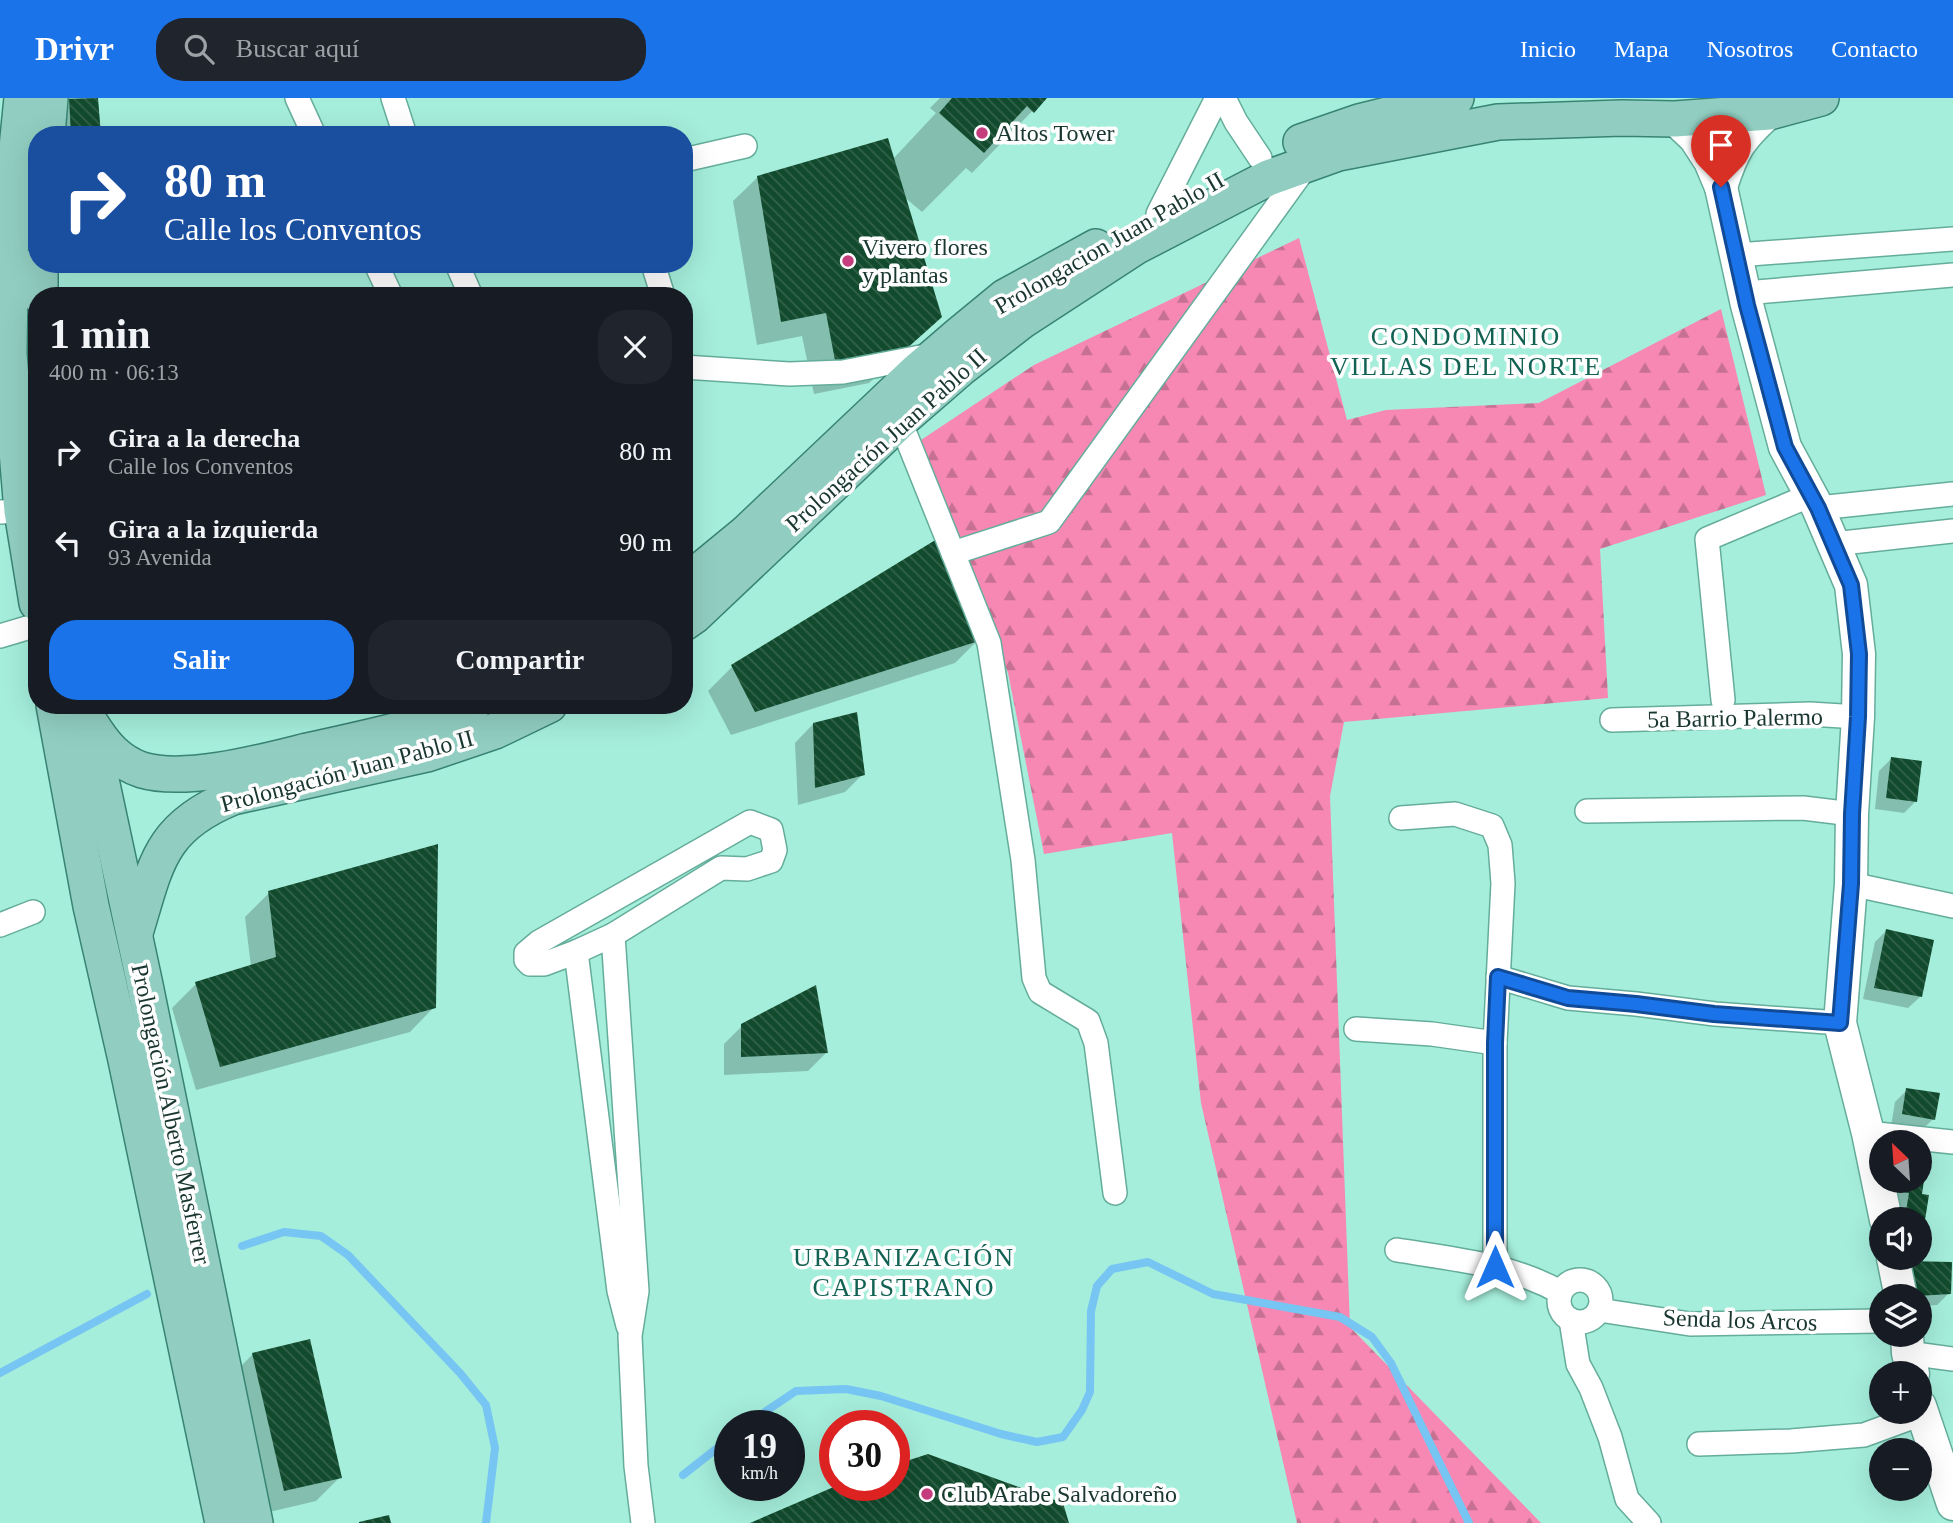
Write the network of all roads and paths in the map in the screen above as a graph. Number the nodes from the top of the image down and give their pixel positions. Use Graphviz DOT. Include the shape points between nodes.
graph roads {
  1 [pos="22,98"];
  2 [pos="50,98"];
  3 [pos="297,98"];
  4 [pos="393,98"];
  5 [pos="1217,98"];
  6 [pos="1224,98"];
  7 [pos="1456,98"];
  8 [pos="1821,98"];
  9 [pos="1769,113"];
  10 [pos="1675,119"];
  11 [pos="48,126"];
  12 [pos="310,126"];
  13 [pos="402,126"];
  14 [pos="746,146"];
  15 [pos="693,158"];
  16 [pos="1260,158"];
  17 [pos="1309,162"];
  18 [pos="1721,187"];
  19 [pos="1158,214"];
  20 [pos="1953,239"];
  21 [pos="1737,255"];
  22 [pos="1953,275"];
  23 [pos="1745,293"];
  24 [pos="937,353"];
  25 [pos="693,366"];
  26 [pos="900,421"];
  27 [pos="1953,494"];
  28 [pos="1815,501"];
  29 [pos="11,512"];
  30 [pos="1953,531"];
  31 [pos="1833,544"];
  32 [pos="953,553"];
  33 [pos="28,572"];
  34 [pos="693,577"];
  35 [pos="693,617"];
  36 [pos="28,628"];
  37 [pos="0,636"];
  38 [pos="1723,701"];
  39 [pos="56,714"];
  40 [pos="86,714"];
  41 [pos="87,714"];
  42 [pos="447,714"];
  43 [pos="530,714"];
  44 [pos="1858,717"];
  45 [pos="1612,720"];
  46 [pos="1587,811"];
  47 [pos="1852,814"];
  48 [pos="1401,818"];
  49 [pos="1851,884"];
  50 [pos="1953,906"];
  51 [pos="33,912"];
  52 [pos="0,925"];
  53 [pos="613,935"];
  54 [pos="134,936"];
  55 [pos="576,952"];
  56 [pos="1498,977"];
  57 [pos="1840,1023"];
  58 [pos="1356,1029"];
  59 [pos="1495,1043"];
  60 [pos="1868,1133"];
  61 [pos="1953,1142"];
  62 [pos="1115,1193"];
  63 [pos="1883,1207"];
  64 [pos="1397,1250"];
  65 [pos="1495,1267"];
  66 [pos="1560,1292"];
  67 [pos="1599,1310"];
  68 [pos="1571,1320"];
  69 [pos="1869,1321"];
  70 [pos="630,1336"];
  71 [pos="1909,1354"];
  72 [pos="1953,1359"];
  73 [pos="1889,1424"];
  74 [pos="1926,1424"];
  75 [pos="1699,1444"];
  76 [pos="1953,1504"];
  77 [pos="223,1523"];
  78 [pos="255,1523"];
  79 [pos="643,1523"];
  80 [pos="1649,1523"];
  1 -- 29 [label="main road" via="11,208"];
  2 -- 11 [label="main road"];
  3 -- 12 [label="street"];
  4 -- 13 [label="street"];
  5 -- 19 [label="street"];
  6 -- 16 [label="street"];
  7 -- 16 [label="main road, Prolongacion Juan Pablo II" via="1359,122"];
  8 -- 9 [label="main road, Prolongación Juan Pablo II"];
  9 -- 10 [label="main road, Prolongación Juan Pablo II"];
  9 -- 18 [label="street" via="1746,133 1730,158"];
  10 -- 17 [label="main road, Prolongación Juan Pablo II" via="1498,122"];
  10 -- 18 [label="street" via="1695,138"];
  14 -- 15 [label="street"];
  16 -- 19 [label="main road, Prolongacion Juan Pablo II"];
  17 -- 26 [label="main road, Prolongación Juan Pablo II" via="1268,178 1135,247 1023,320"];
  17 -- 32 [label="street" via="1049,522"];
  18 -- 21 [label="street"];
  19 -- 24 [label="main road, Prolongacion Juan Pablo II" via="1005,297"];
  20 -- 21 [label="street"];
  21 -- 23 [label="street"];
  22 -- 23 [label="street"];
  23 -- 28 [label="street" via="1785,447"];
  24 -- 25 [label="street" via="843,372 789,374"];
  24 -- 34 [label="main road, Prolongacion Juan Pablo II" via="746,533"];
  26 -- 32 [label="street"];
  26 -- 35 [label="main road, Prolongación Juan Pablo II"];
  27 -- 28 [label="street"];
  28 -- 31 [label="street"];
  28 -- 38 [label="street" via="1707,539"];
  29 -- 33 [label="main road"];
  30 -- 31 [label="street"];
  31 -- 44 [label="street" via="1851,585 1859,654"];
  32 -- 62 [label="street" via="989,643 1023,860 1034,978 1040,992 1088,1021 1096,1043"];
  36 -- 37 [label="street"];
  39 -- 77 [label="main road, Prolongación Alberto Masferrer" via="91,906"];
  40 -- 54 [label="main road, Prolongación Alberto Masferrer"];
  41 -- 42 [label="main road" via="114,754 141,769 163,774 250,765"];
  43 -- 54 [label="main road, Prolongación Juan Pablo II" via="427,754 210,806 166,845"];
  44 -- 45 [label="street, 5a Barrio Palermo" via="1810,714"];
  44 -- 47 [label="street"];
  46 -- 47 [label="street" via="1803,807"];
  47 -- 49 [label="street"];
  48 -- 56 [label="street" via="1455,814 1492,826 1500,845 1503,883"];
  49 -- 50 [label="street"];
  49 -- 57 [label="street"];
  51 -- 52 [label="street"];
  53 -- 55 [label="street"];
  53 -- 55 [label="street" via="721,868 747,869 771,861 775,850 771,830 750,822 539,942 526,953 526,960 544,964"];
  53 -- 70 [label="street" via="637,1291"];
  54 -- 78 [label="main road, Prolongación Alberto Masferrer"];
  55 -- 70 [label="street" via="619,1291"];
  56 -- 57 [label="street" via="1568,998"];
  56 -- 59 [label="street"];
  57 -- 60 [label="street"];
  58 -- 59 [label="street"];
  59 -- 65 [label="street"];
  60 -- 61 [label="street"];
  60 -- 63 [label="street"];
  64 -- 65 [label="street"];
  65 -- 66 [label="street"];
  66 -- 67 [label="street" via="1572,1281 1589,1281 1600,1293"];
  66 -- 68 [label="street" via="1559,1308"];
  67 -- 68 [label="street" via="1587,1321"];
  67 -- 69 [label="street, Senda los Arcos" via="1690,1324"];
  68 -- 80 [label="street" via="1578,1364 1610,1437 1627,1499"];
  70 -- 79 [label="street"];
  71 -- 72 [label="street"];
  73 -- 75 [label="street" via="1864,1435"];
  74 -- 76 [label="street"];
}
